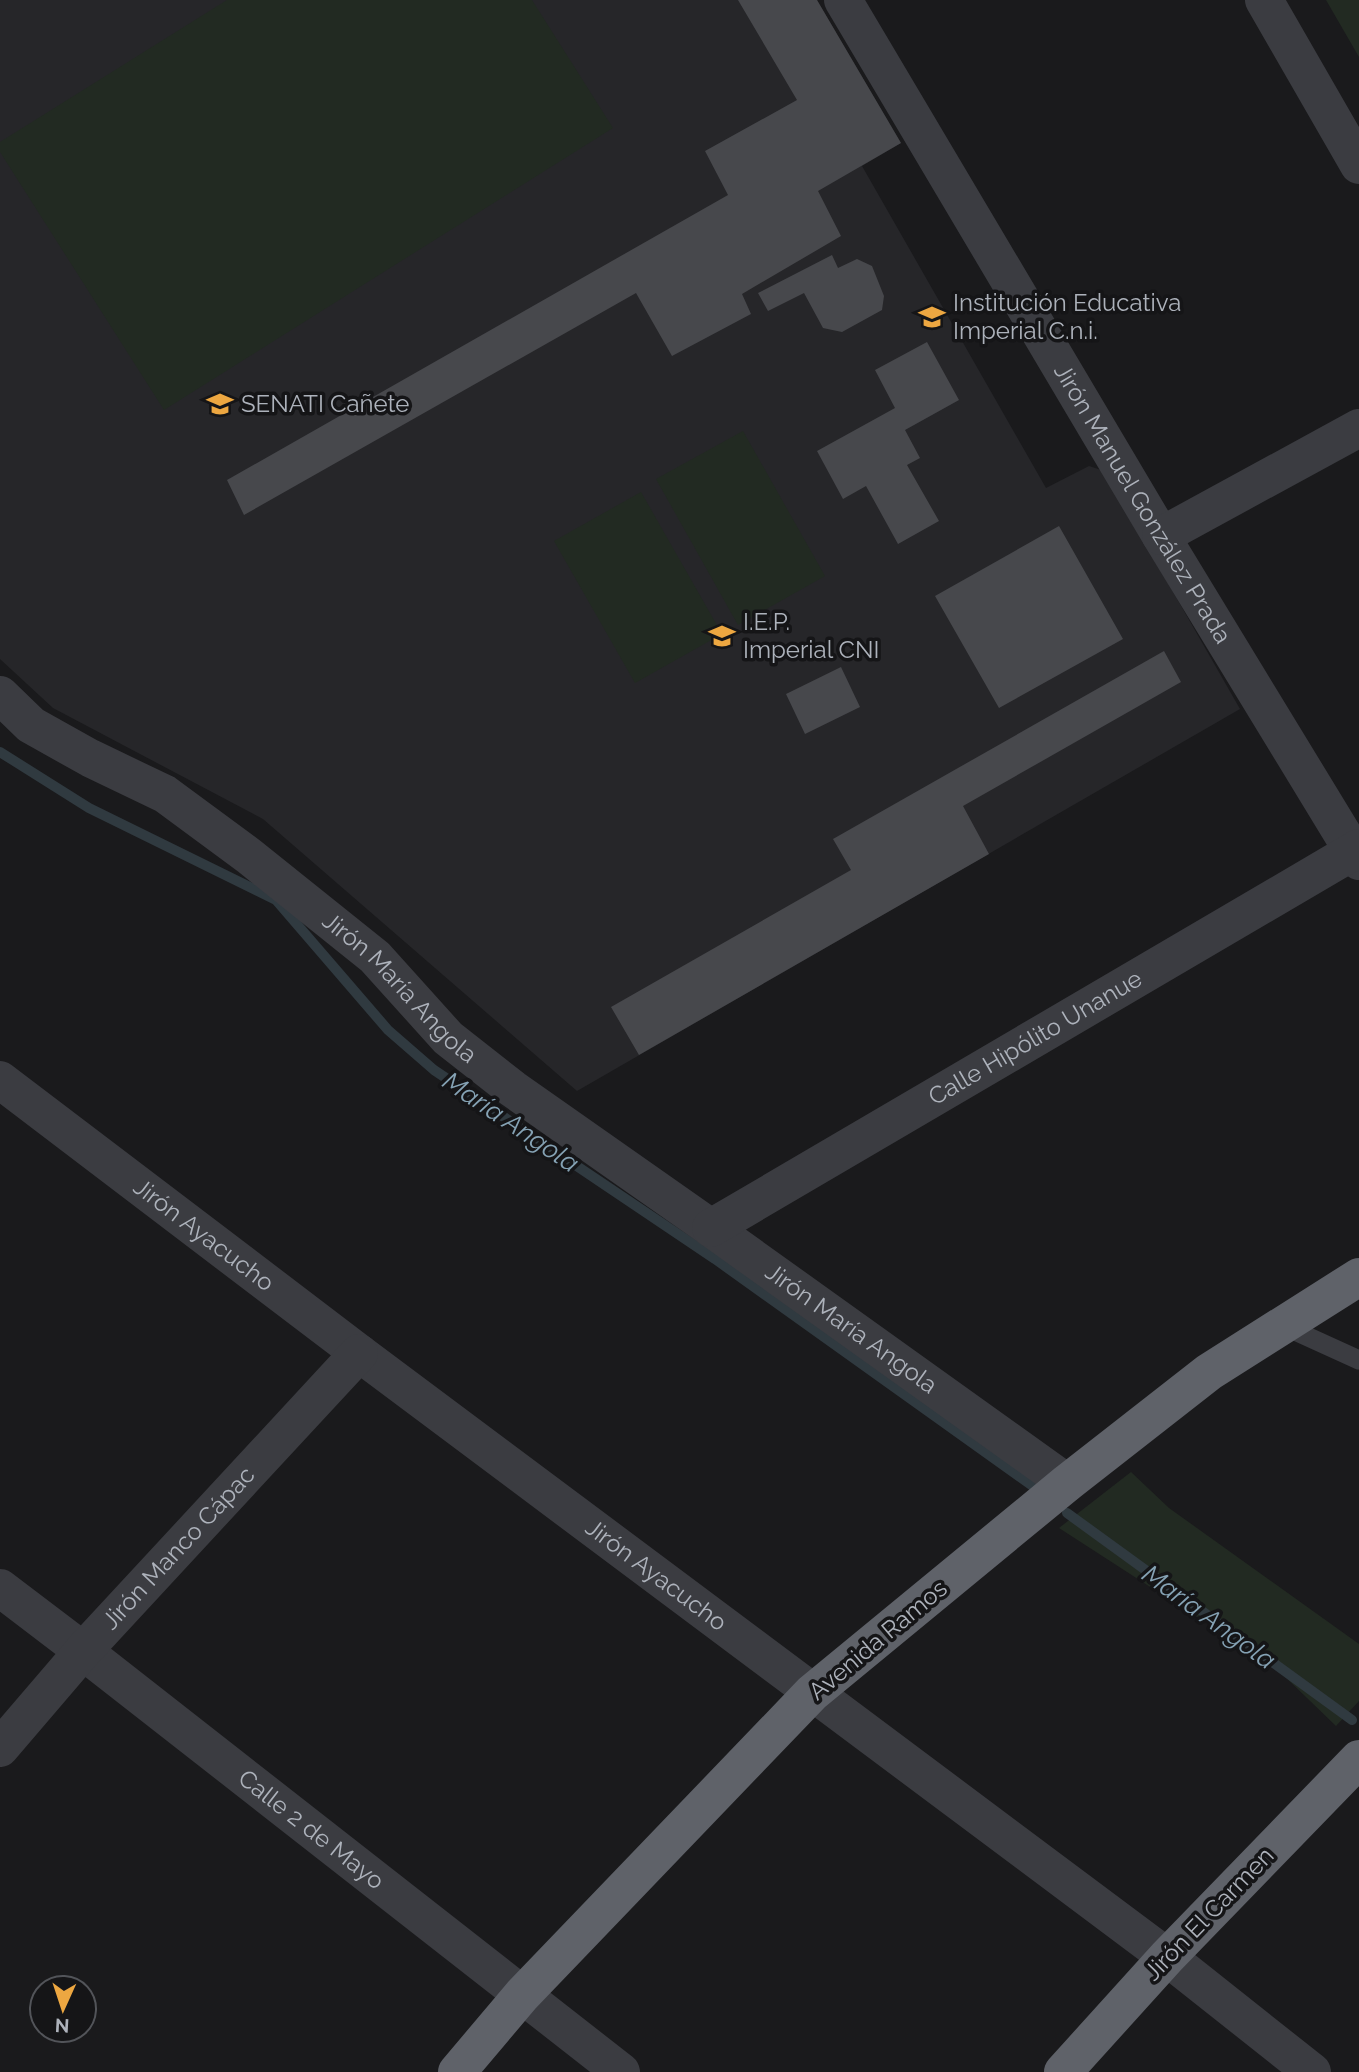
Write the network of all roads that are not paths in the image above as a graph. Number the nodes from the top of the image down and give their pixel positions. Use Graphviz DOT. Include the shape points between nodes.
graph roads {
  1 [pos="844,0"];
  2 [pos="1264,0"];
  3 [pos="1359,165"];
  4 [pos="1359,428"];
  5 [pos="1161,536"];
  6 [pos="0,695"];
  7 [pos="1357,853"];
  8 [pos="0,1080"];
  9 [pos="711,1228"];
  10 [pos="1359,1277"];
  11 [pos="1282,1325"];
  12 [pos="359,1353"];
  13 [pos="1359,1360"];
  14 [pos="1067,1483"];
  15 [pos="0,1588"];
  16 [pos="83,1651"];
  17 [pos="812,1693"];
  18 [pos="0,1748"];
  19 [pos="1359,1759"];
  20 [pos="1167,1957"];
  21 [pos="522,1995"];
  22 [pos="457,2072"];
  23 [pos="621,2072"];
  24 [pos="1063,2072"];
  25 [pos="1312,2072"];
  1 -- 5 [label="street, Jirón Manuel González Prada"];
  2 -- 3 [label="street"];
  4 -- 5 [label="street"];
  5 -- 7 [label="street, Jirón Manuel González Prada"];
  6 -- 9 [label="street, Jirón María Angola" via="31,725 165,794 249,856 375,957 448,1038"];
  7 -- 9 [label="street, Calle Hipólito Unanue"];
  8 -- 12 [label="street, Jirón Ayacucho"];
  9 -- 14 [label="street, Jirón María Angola"];
  10 -- 11 [label="highway, Avenida Ramos"];
  11 -- 13 [label="lane"];
  11 -- 14 [label="highway, Avenida Ramos" via="1209,1372"];
  12 -- 16 [label="street, Jirón Manco Cápac"];
  12 -- 17 [label="street, Jirón Ayacucho"];
  14 -- 17 [label="highway, Avenida Ramos"];
  15 -- 16 [label="street, Calle 2 de Mayo"];
  16 -- 18 [label="street, Jirón Manco Cápac"];
  16 -- 21 [label="street, Calle 2 de Mayo"];
  17 -- 20 [label="street, Jirón Ayacucho"];
  17 -- 21 [label="highway, Avenida Ramos"];
  19 -- 20 [label="highway, Jirón El Carmen"];
  20 -- 24 [label="highway, Jirón El Carmen"];
  20 -- 25 [label="street, Jirón Ayacucho"];
  21 -- 22 [label="highway, Avenida Ramos"];
  21 -- 23 [label="street, Calle 2 de Mayo"];
}
